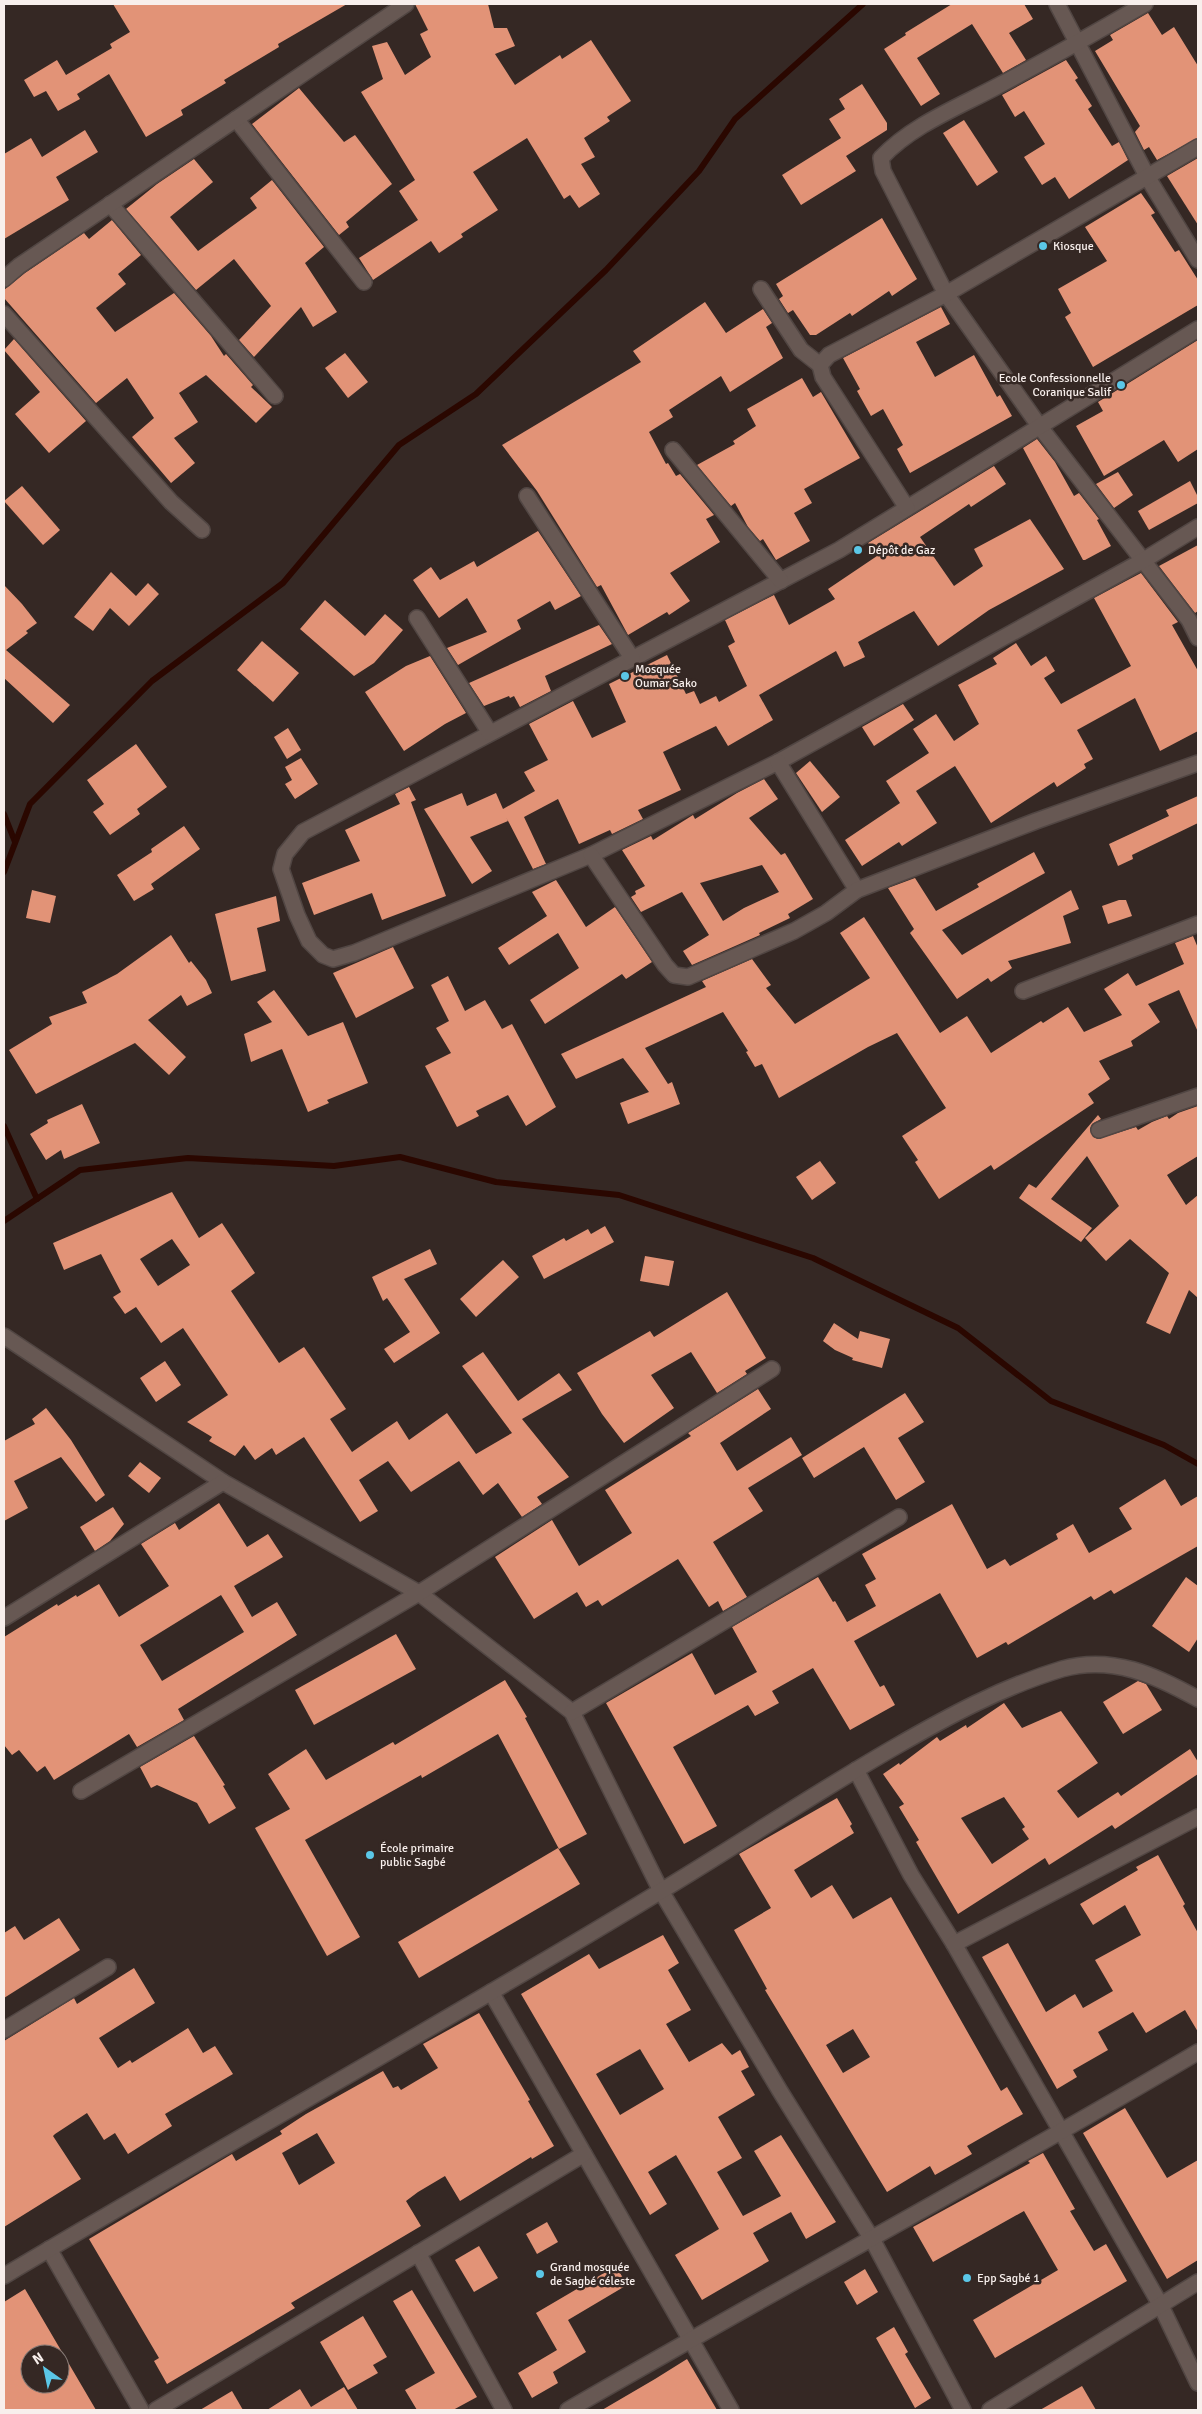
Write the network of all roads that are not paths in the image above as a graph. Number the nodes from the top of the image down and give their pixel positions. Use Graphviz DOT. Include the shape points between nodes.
graph roads {
  1 [pos="406,4"];
  2 [pos="1056,4"];
  3 [pos="1145,4"];
  4 [pos="1078,43"];
  5 [pos="236,119"];
  6 [pos="1198,147"];
  7 [pos="1148,178"];
  8 [pos="110,204"];
  9 [pos="1198,260"];
  10 [pos="4,278"];
  11 [pos="364,282"];
  12 [pos="761,289"];
  13 [pos="946,294"];
  14 [pos="4,314"];
  15 [pos="1198,330"];
  16 [pos="820,365"];
  17 [pos="275,396"];
  18 [pos="1040,427"];
  19 [pos="673,450"];
  20 [pos="527,496"];
  21 [pos="907,508"];
  22 [pos="1198,527"];
  23 [pos="202,530"];
  24 [pos="1144,560"];
  25 [pos="781,581"];
  26 [pos="418,618"];
  27 [pos="1198,638"];
  28 [pos="632,658"];
  29 [pos="490,733"];
  30 [pos="778,762"];
  31 [pos="1198,763"];
  32 [pos="592,855"];
  33 [pos="857,890"];
  34 [pos="1198,924"];
  35 [pos="1023,991"];
  36 [pos="1198,1096"];
  37 [pos="1099,1130"];
  38 [pos="4,1336"];
  39 [pos="772,1369"];
  40 [pos="223,1482"];
  41 [pos="899,1516"];
  42 [pos="419,1593"];
  43 [pos="4,1618"];
  44 [pos="1198,1699"];
  45 [pos="572,1712"];
  46 [pos="856,1770"];
  47 [pos="81,1791"];
  48 [pos="1198,1817"];
  49 [pos="661,1891"];
  50 [pos="954,1944"];
  51 [pos="108,1967"];
  52 [pos="491,1992"];
  53 [pos="4,2030"];
  54 [pos="1198,2052"];
  55 [pos="1062,2132"];
  56 [pos="584,2154"];
  57 [pos="872,2239"];
  58 [pos="50,2249"];
  59 [pos="418,2253"];
  60 [pos="4,2276"];
  61 [pos="1198,2282"];
  62 [pos="1160,2304"];
  63 [pos="690,2339"];
  64 [pos="1198,2383"];
  65 [pos="141,2410"];
  66 [pos="156,2410"];
  67 [pos="504,2410"];
  68 [pos="568,2410"];
  69 [pos="731,2410"];
  70 [pos="964,2410"];
  71 [pos="990,2410"];
  1 -- 5 [label="street"];
  2 -- 4 [label="street"];
  3 -- 4 [label="street"];
  4 -- 7 [label="street"];
  4 -- 13 [label="street" via="931,121 881,158 882,171"];
  5 -- 8 [label="street"];
  5 -- 11 [label="street"];
  6 -- 7 [label="street"];
  7 -- 9 [label="street"];
  7 -- 13 [label="street"];
  8 -- 10 [label="street"];
  8 -- 17 [label="street"];
  12 -- 16 [label="street" via="801,350"];
  13 -- 16 [label="street" via="829,355"];
  13 -- 18 [label="street"];
  14 -- 23 [label="street" via="171,502"];
  15 -- 18 [label="street"];
  16 -- 21 [label="street" via="823,377"];
  18 -- 21 [label="street"];
  18 -- 24 [label="street"];
  19 -- 25 [label="street"];
  20 -- 28 [label="street"];
  21 -- 25 [label="street"];
  22 -- 24 [label="street"];
  24 -- 27 [label="street" via="1189,620"];
  24 -- 30 [label="street"];
  25 -- 28 [label="street"];
  26 -- 29 [label="street"];
  28 -- 29 [label="street"];
  29 -- 32 [label="street" via="303,832 293,842 281,869 309,941 323,956 333,959 354,953"];
  30 -- 32 [label="street"];
  30 -- 33 [label="street"];
  31 -- 33 [label="street"];
  32 -- 33 [label="street" via="665,965 674,975 688,977 794,931"];
  34 -- 35 [label="street"];
  36 -- 37 [label="street"];
  38 -- 40 [label="street"];
  39 -- 42 [label="street"];
  40 -- 42 [label="street"];
  40 -- 43 [label="street"];
  41 -- 45 [label="street"];
  42 -- 45 [label="street"];
  42 -- 47 [label="street"];
  44 -- 46 [label="street" via="1120,1665 1092,1663 1063,1669 966,1706"];
  45 -- 49 [label="street"];
  46 -- 49 [label="street"];
  46 -- 50 [label="street" via="911,1874"];
  48 -- 50 [label="street"];
  49 -- 52 [label="street"];
  49 -- 57 [label="street"];
  50 -- 55 [label="street"];
  51 -- 53 [label="street"];
  52 -- 56 [label="street"];
  52 -- 58 [label="street"];
  54 -- 55 [label="street"];
  55 -- 57 [label="street"];
  55 -- 62 [label="street"];
  56 -- 59 [label="street"];
  56 -- 63 [label="street"];
  57 -- 63 [label="street"];
  57 -- 70 [label="street"];
  58 -- 60 [label="street"];
  58 -- 65 [label="street"];
  59 -- 66 [label="street"];
  59 -- 67 [label="street"];
  61 -- 62 [label="street"];
  62 -- 64 [label="street"];
  62 -- 71 [label="street"];
  63 -- 68 [label="street"];
  63 -- 69 [label="street"];
}
